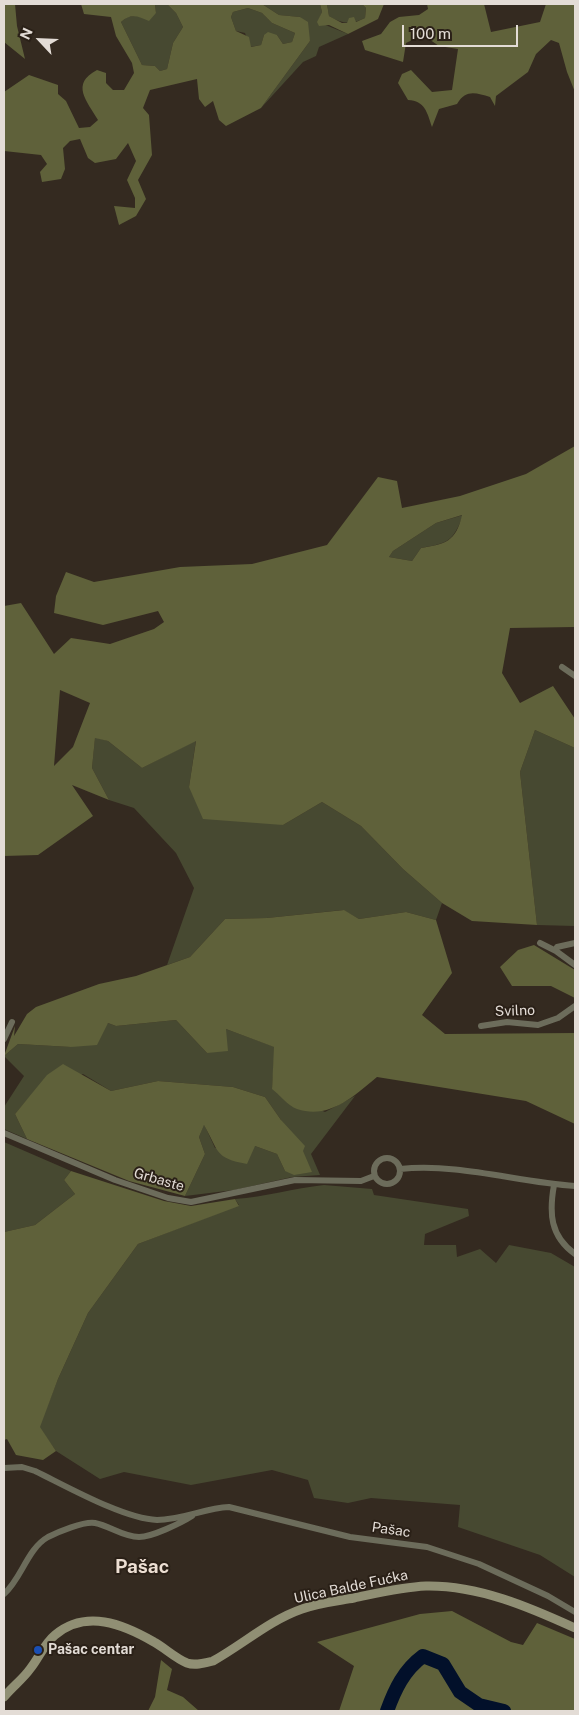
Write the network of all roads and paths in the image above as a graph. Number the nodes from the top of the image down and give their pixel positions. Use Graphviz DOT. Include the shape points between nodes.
graph roads {
  1 [pos="562,668"];
  2 [pos="575,676"];
  3 [pos="540,943"];
  4 [pos="575,943"];
  5 [pos="556,951"];
  6 [pos="575,964"];
  7 [pos="575,1006"];
  8 [pos="12,1022"];
  9 [pos="481,1026"];
  10 [pos="4,1040"];
  11 [pos="4,1133"];
  12 [pos="400,1169"];
  13 [pos="374,1176"];
  14 [pos="554,1184"];
  15 [pos="575,1186"];
  16 [pos="575,1254"];
  17 [pos="4,1468"];
  18 [pos="195,1514"];
  19 [pos="4,1594"];
  20 [pos="575,1612"];
  21 [pos="575,1628"];
  22 [pos="4,1697"];
  1 -- 2 [label="street"];
  3 -- 5 [label="street"];
  4 -- 5 [label="street" via="557,946"];
  5 -- 6 [label="street"];
  7 -- 9 [label="street, Svilno" via="558,1018 538,1024 507,1022"];
  8 -- 10 [label="street"];
  11 -- 13 [label="street, Grbaste" via="114,1180 191,1202 295,1180 361,1181"];
  12 -- 13 [label="street, Grbaste" via="398,1178 392,1183 380,1182"];
  12 -- 13 [label="street" via="393,1159 384,1158 376,1163"];
  12 -- 14 [label="street" via="449,1168"];
  14 -- 15 [label="street"];
  14 -- 16 [label="street" via="552,1221 560,1240"];
  17 -- 18 [label="street, Pašac" via="22,1467 35,1471 132,1514 156,1520"];
  18 -- 19 [label="street, Pašac" via="142,1537 132,1537 94,1522 65,1529 46,1538 34,1549"];
  18 -- 20 [label="street, Pašac" via="212,1507 229,1506 350,1537 427,1547 479,1564"];
  21 -- 22 [label="main road, Ulica Balde Fućka" via="491,1595 426,1586 302,1608 213,1661 202,1664 188,1663 155,1642 104,1620 88,1620 71,1625 53,1636 30,1670"];
}
